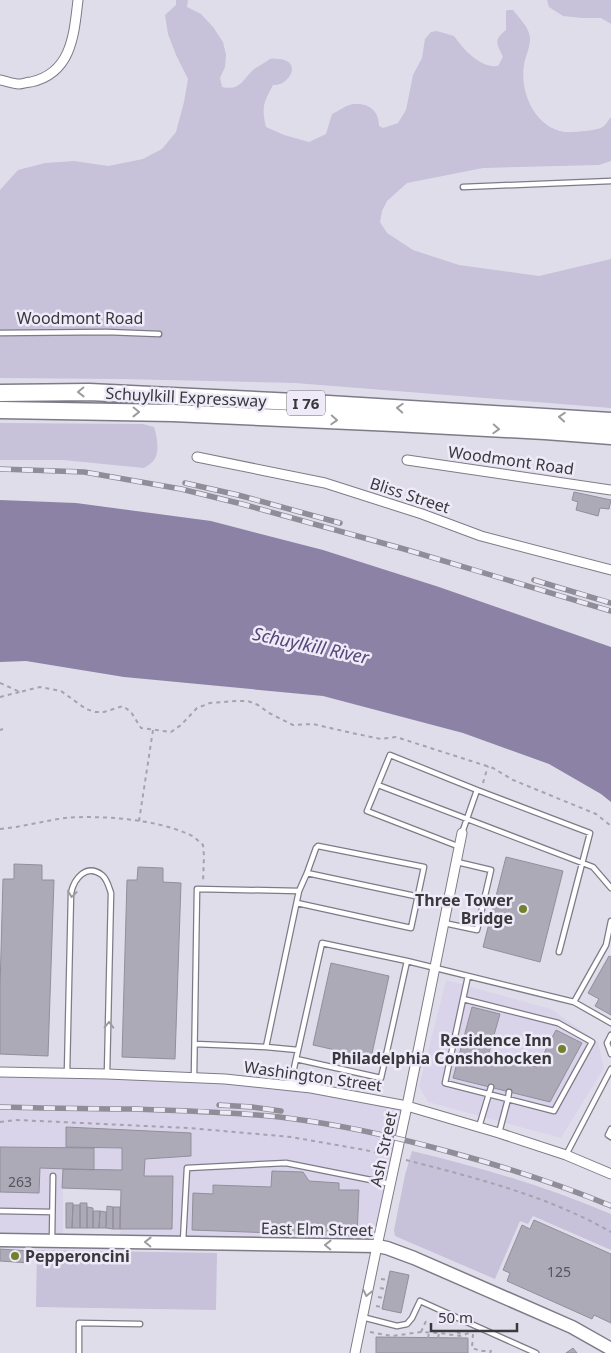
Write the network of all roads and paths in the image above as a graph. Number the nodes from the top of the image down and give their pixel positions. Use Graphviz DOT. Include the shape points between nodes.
graph roads {
  1 [pos="78,0"];
  2 [pos="0,80"];
  3 [pos="611,181"];
  4 [pos="464,187"];
  5 [pos="0,333"];
  6 [pos="159,334"];
  7 [pos="0,393"];
  8 [pos="0,410"];
  9 [pos="611,421"];
  10 [pos="611,436"];
  11 [pos="197,457"];
  12 [pos="407,460"];
  13 [pos="611,490"];
  14 [pos="611,570"];
  15 [pos="0,683"];
  16 [pos="20,692"];
  17 [pos="0,697"];
  18 [pos="153,730"];
  19 [pos="488,766"];
  20 [pos="485,775"];
  21 [pos="378,785"];
  22 [pos="477,790"];
  23 [pos="467,819"];
  24 [pos="139,821"];
  25 [pos="611,826"];
  26 [pos="0,829"];
  27 [pos="462,833"];
  28 [pos="460,847"];
  29 [pos="457,862"];
  30 [pos="582,863"];
  31 [pos="308,874"];
  32 [pos="611,888"];
  33 [pos="202,889"];
  34 [pos="299,891"];
  35 [pos="418,896"];
  36 [pos="297,903"];
  37 [pos="448,903"];
  38 [pos="611,921"];
  39 [pos="444,923"];
  40 [pos="559,952"];
  41 [pos="407,961"];
  42 [pos="435,968"];
  43 [pos="468,976"];
  44 [pos="463,999"];
  45 [pos="574,1002"];
  46 [pos="611,1022"];
  47 [pos="611,1035"];
  48 [pos="195,1044"];
  49 [pos="266,1047"];
  50 [pos="298,1050"];
  51 [pos="611,1054"];
  52 [pos="296,1059"];
  53 [pos="611,1070"];
  54 [pos="0,1072"];
  55 [pos="67,1073"];
  56 [pos="108,1074"];
  57 [pos="194,1077"];
  58 [pos="290,1086"];
  59 [pos="491,1088"];
  60 [pos="509,1092"];
  61 [pos="488,1094"];
  62 [pos="508,1099"];
  63 [pos="408,1106"];
  64 [pos="0,1122"];
  65 [pos="479,1127"];
  66 [pos="611,1129"];
  67 [pos="499,1133"];
  68 [pos="611,1137"];
  69 [pos="566,1155"];
  70 [pos="396,1157"];
  71 [pos="611,1174"];
  72 [pos="53,1176"];
  73 [pos="391,1184"];
  74 [pos="0,1211"];
  75 [pos="52,1212"];
  76 [pos="611,1232"];
  77 [pos="0,1240"];
  78 [pos="52,1240"];
  79 [pos="183,1242"];
  80 [pos="377,1246"];
  81 [pos="382,1279"];
  82 [pos="388,1280"];
  83 [pos="380,1288"];
  84 [pos="386,1289"];
  85 [pos="378,1297"];
  86 [pos="384,1298"];
  87 [pos="376,1306"];
  88 [pos="382,1307"];
  89 [pos="362,1317"];
  90 [pos="426,1321"];
  91 [pos="140,1324"];
  92 [pos="370,1332"];
  93 [pos="421,1332"];
  94 [pos="429,1332"];
  95 [pos="457,1332"];
  96 [pos="416,1333"];
  97 [pos="439,1333"];
  98 [pos="451,1334"];
  99 [pos="462,1336"];
  100 [pos="416,1338"];
  101 [pos="428,1338"];
  102 [pos="438,1338"];
  103 [pos="451,1338"];
  104 [pos="611,1349"];
  105 [pos="79,1353"];
  106 [pos="355,1353"];
  107 [pos="490,1353"];
  108 [pos="536,1353"];
  1 -- 2 [label="street" via="68,54 58,68 42,80 20,84"];
  3 -- 4 [label="lane"];
  5 -- 6 [label="lane, Woodmont Road"];
  9 -- 7 [label="highway, Schuylkill Expressway / I 76, one-way" via="89,392"];
  8 -- 10 [label="highway, Schuylkill Expressway / I 76, one-way" via="173,413"];
  11 -- 14 [label="street, Bliss Street" via="325,484 481,536"];
  12 -- 13 [label="street, Woodmont Road"];
  15 -- 16 [label="path"];
  16 -- 17 [label="path"];
  16 -- 18 [label="path" via="40,688 61,691 95,712 123,706 141,728"];
  18 -- 19 [label="path" via="171,732 197,708 210,702 248,701 293,725 313,724 381,739 396,737"];
  18 -- 24 [label="path"];
  19 -- 20 [label="path"];
  19 -- 25 [label="path" via="513,780 596,814"];
  21 -- 22 [label="lane" via="390,755"];
  21 -- 23 [label="lane"];
  21 -- 28 [label="lane" via="367,811"];
  22 -- 23 [label="lane"];
  22 -- 30 [label="lane" via="590,832"];
  23 -- 27 [label="lane"];
  23 -- 30 [label="lane"];
  24 -- 26 [label="path" via="67,818"];
  24 -- 33 [label="path" via="166,826 196,838 203,845"];
  27 -- 28 [label="street, Ash Street"];
  28 -- 29 [label="street, Ash Street"];
  29 -- 37 [label="street, Ash Street"];
  29 -- 39 [label="lane" via="491,870 477,930"];
  30 -- 32 [label="lane" via="592,867"];
  30 -- 40 [label="lane"];
  31 -- 34 [label="lane"];
  31 -- 35 [label="lane"];
  31 -- 35 [label="lane" via="318,846 395,861 424,867"];
  33 -- 34 [label="lane"];
  33 -- 48 [label="lane" via="197,889"];
  34 -- 36 [label="lane"];
  35 -- 36 [label="lane" via="411,928"];
  35 -- 37 [label="lane"];
  36 -- 49 [label="lane"];
  37 -- 39 [label="street, Ash Street"];
  38 -- 45 [label="lane" via="606,945"];
  39 -- 42 [label="street, Ash Street"];
  41 -- 42 [label="lane"];
  41 -- 50 [label="lane" via="322,943"];
  41 -- 52 [label="lane" via="381,1078"];
  42 -- 43 [label="lane"];
  42 -- 63 [label="street, Ash Street"];
  43 -- 44 [label="lane"];
  43 -- 45 [label="lane"];
  44 -- 61 [label="lane" via="446,1084"];
  44 -- 62 [label="lane" via="558,1023 592,1042 554,1111"];
  45 -- 46 [label="lane"];
  47 -- 51 [label="lane" via="606,1043"];
  48 -- 49 [label="lane"];
  48 -- 57 [label="lane"];
  49 -- 50 [label="lane"];
  50 -- 52 [label="lane"];
  52 -- 58 [label="lane"];
  53 -- 69 [label="lane"];
  54 -- 55 [label="street, Washington Street"];
  55 -- 56 [label="street, Washington Street"];
  56 -- 55 [label="lane, one-way" via="111,893 103,876 94,871 83,873 76,879 71,893"];
  56 -- 57 [label="street, Washington Street"];
  57 -- 58 [label="street, Washington Street"];
  58 -- 63 [label="street, Washington Street"];
  59 -- 61 [label="lane"];
  60 -- 62 [label="lane"];
  61 -- 62 [label="lane"];
  61 -- 65 [label="lane"];
  62 -- 67 [label="lane"];
  63 -- 65 [label="street, Washington Street"];
  63 -- 70 [label="street, Ash Street"];
  64 -- 70 [label="path" via="17,1120 189,1128 291,1137"];
  65 -- 67 [label="street, Washington Street"];
  66 -- 68 [label="lane" via="608,1135"];
  67 -- 69 [label="street, Washington Street"];
  69 -- 71 [label="street, Washington Street"];
  70 -- 73 [label="street, Ash Street"];
  70 -- 76 [label="path" via="517,1191"];
  72 -- 75 [label="lane"];
  73 -- 79 [label="lane" via="286,1164 187,1168"];
  73 -- 80 [label="street, Ash Street"];
  74 -- 75 [label="lane"];
  75 -- 78 [label="lane"];
  77 -- 78 [label="main road, East Elm Street"];
  79 -- 78 [label="main road, East Elm Street, one-way"];
  80 -- 79 [label="main road, East Elm Street, one-way"];
  80 -- 89 [label="street, Ash Street, one-way"];
  80 -- 104 [label="main road, East Elm Street" via="414,1258 563,1323"];
  81 -- 82 [label="path"];
  83 -- 84 [label="path"];
  85 -- 86 [label="path"];
  87 -- 88 [label="path"];
  89 -- 106 [label="street, Ash Street"];
  89 -- 108 [label="lane" via="398,1326 407,1324 420,1301"];
  90 -- 93 [label="path"];
  91 -- 105 [label="lane" via="80,1323"];
  92 -- 96 [label="path" via="393,1337"];
  93 -- 94 [label="path"];
  93 -- 96 [label="path"];
  94 -- 97 [label="path"];
  94 -- 101 [label="path"];
  95 -- 99 [label="path"];
  96 -- 100 [label="path"];
  97 -- 98 [label="path"];
  97 -- 102 [label="path"];
  98 -- 99 [label="path"];
  98 -- 103 [label="path"];
  99 -- 107 [label="path" via="473,1331 472,1348"];
}
